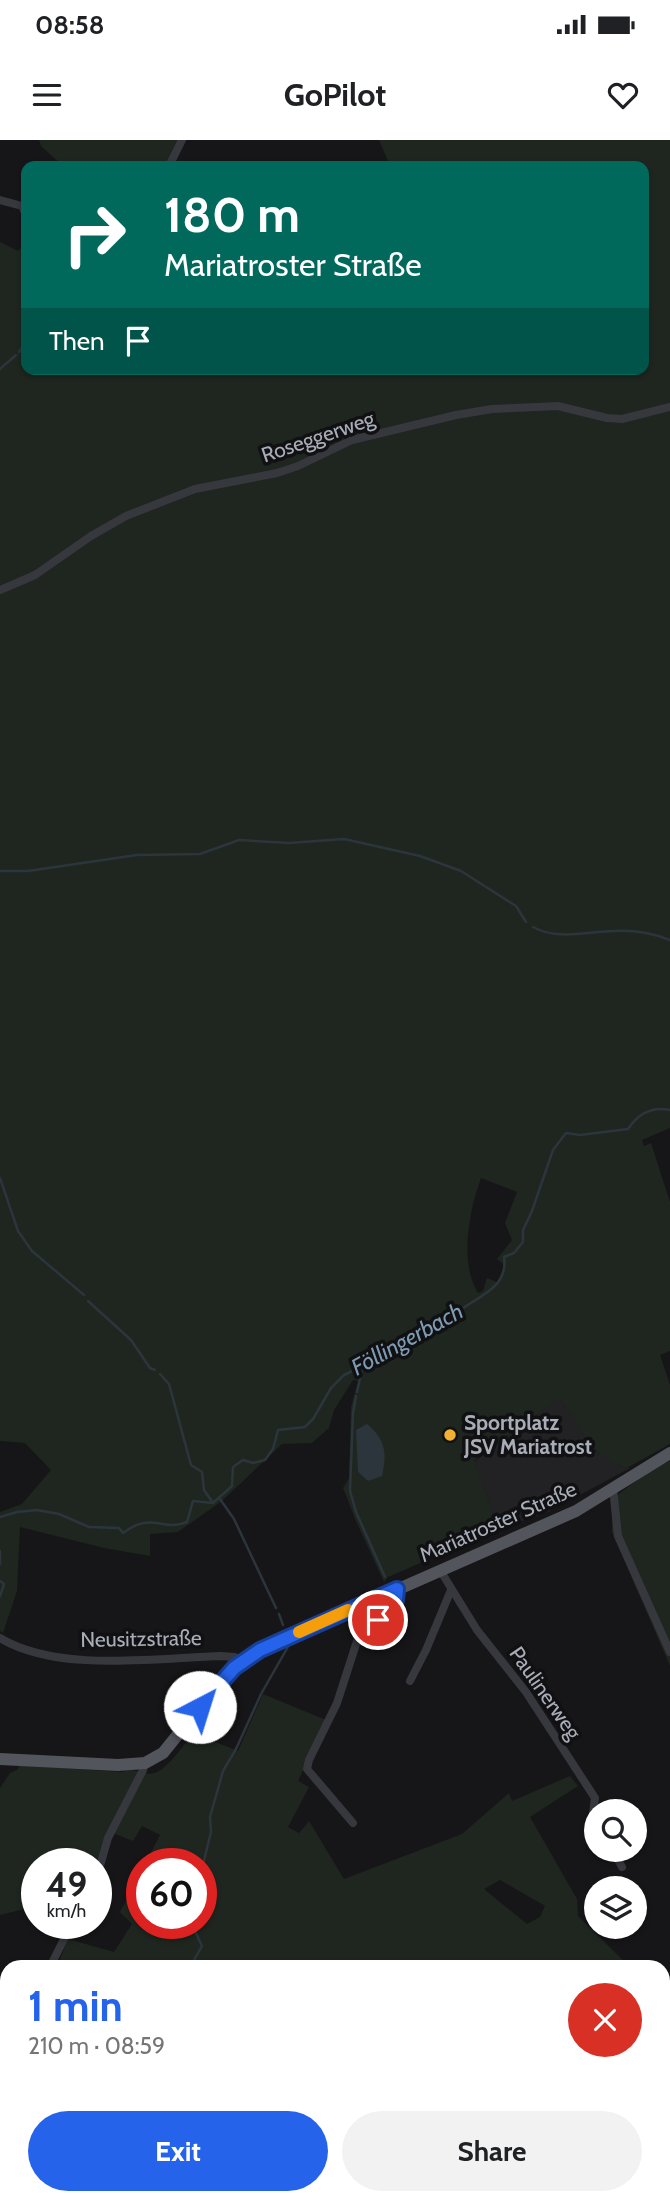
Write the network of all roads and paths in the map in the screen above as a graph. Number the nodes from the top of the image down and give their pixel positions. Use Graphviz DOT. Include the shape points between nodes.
graph roads {
  1 [pos="182,140"];
  2 [pos="172,161"];
  3 [pos="0,200"];
  4 [pos="21,206"];
  5 [pos="670,407"];
  6 [pos="0,590"];
  7 [pos="670,1453"];
  8 [pos="613,1488"];
  9 [pos="440,1570"];
  10 [pos="397,1589"];
  11 [pos="451,1590"];
  12 [pos="0,1638"];
  13 [pos="670,1652"];
  14 [pos="240,1663"];
  15 [pos="410,1681"];
  16 [pos="0,1759"];
  17 [pos="145,1763"];
  18 [pos="595,1799"];
  19 [pos="353,1823"];
  20 [pos="105,1848"];
  21 [pos="619,1862"];
  22 [pos="622,1867"];
  23 [pos="64,1939"];
  24 [pos="54,1960"];
  1 -- 2 [label="street"];
  3 -- 4 [label="street"];
  5 -- 6 [label="street, Roseggerweg" via="622,419 558,406 492,409 352,440 298,466 195,489 126,516 35,575"];
  7 -- 8 [label="main road, Mariatroster Straße"];
  8 -- 9 [label="main road, Mariatroster Straße" via="576,1511"];
  8 -- 13 [label="street" via="618,1536"];
  9 -- 10 [label="main road, Mariatroster Straße"];
  9 -- 11 [label="street, Paulinerweg"];
  10 -- 14 [label="main road, Mariatroster Straße"];
  10 -- 19 [label="street" via="396,1600 359,1638 337,1703 307,1769"];
  11 -- 15 [label="street"];
  11 -- 18 [label="street, Paulinerweg" via="526,1692"];
  12 -- 14 [label="street, Neusitzstraße" via="34,1652 70,1658 124,1661 221,1656 235,1657"];
  14 -- 17 [label="main road, Mariatroster Straße" via="170,1747"];
  16 -- 17 [label="main road"];
  17 -- 20 [label="street"];
  21 -- 22 [label="street"];
  23 -- 24 [label="street"];
}
